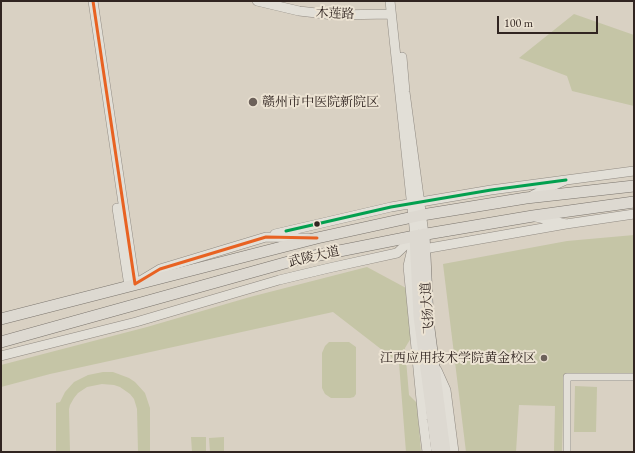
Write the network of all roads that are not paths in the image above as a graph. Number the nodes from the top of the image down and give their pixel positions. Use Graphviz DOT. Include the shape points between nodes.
graph roads {
  1 [pos="87,1"];
  2 [pos="93,1"];
  3 [pos="257,1"];
  4 [pos="390,1"];
  5 [pos="396,1"];
  6 [pos="391,14"];
  7 [pos="634,171"];
  8 [pos="566,180"];
  9 [pos="634,186"];
  10 [pos="526,198"];
  11 [pos="634,202"];
  12 [pos="415,203"];
  13 [pos="634,214"];
  14 [pos="417,216"];
  15 [pos="533,216"];
  16 [pos="566,224"];
  17 [pos="420,235"];
  18 [pos="266,237"];
  19 [pos="317,238"];
  20 [pos="417,250"];
  21 [pos="397,253"];
  22 [pos="132,285"];
  23 [pos="1,319"];
  24 [pos="1,342"];
  25 [pos="1,356"];
  26 [pos="433,363"];
  27 [pos="634,377"];
  28 [pos="427,452"];
  29 [pos="437,452"];
  30 [pos="444,452"];
  31 [pos="454,452"];
  32 [pos="567,452"];
  1 -- 22 [label="street"];
  2 -- 22 [label="street"];
  3 -- 6 [label="street, 木莲路" via="299,11 334,15"];
  4 -- 6 [label="street"];
  5 -- 12 [label="street"];
  6 -- 12 [label="street"];
  7 -- 8 [label="street"];
  8 -- 10 [label="street"];
  8 -- 12 [label="street"];
  9 -- 10 [label="main road, 武陵大道"];
  10 -- 14 [label="main road, 武陵大道"];
  11 -- 15 [label="main road, 武陵大道"];
  12 -- 14 [label="street"];
  12 -- 18 [label="street"];
  13 -- 16 [label="street"];
  14 -- 17 [label="street"];
  14 -- 19 [label="main road, 武陵大道"];
  15 -- 16 [label="street"];
  15 -- 17 [label="main road, 武陵大道"];
  16 -- 20 [label="street"];
  17 -- 20 [label="main road, 飞扬大道"];
  17 -- 21 [label="street"];
  17 -- 24 [label="main road, 武陵大道" via="299,259"];
  18 -- 19 [label="street"];
  18 -- 22 [label="street" via="160,269"];
  19 -- 22 [label="main road, 武陵大道"];
  20 -- 21 [label="street"];
  20 -- 26 [label="main road, 飞扬大道"];
  20 -- 28 [label="street" via="408,266"];
  20 -- 29 [label="main road, 飞扬大道" via="419,316"];
  21 -- 25 [label="street" via="279,280 136,322"];
  22 -- 23 [label="main road, 武陵大道"];
  26 -- 30 [label="main road, 飞扬大道"];
  26 -- 31 [label="street" via="446,390"];
  27 -- 32 [label="street" via="567,377"];
}
